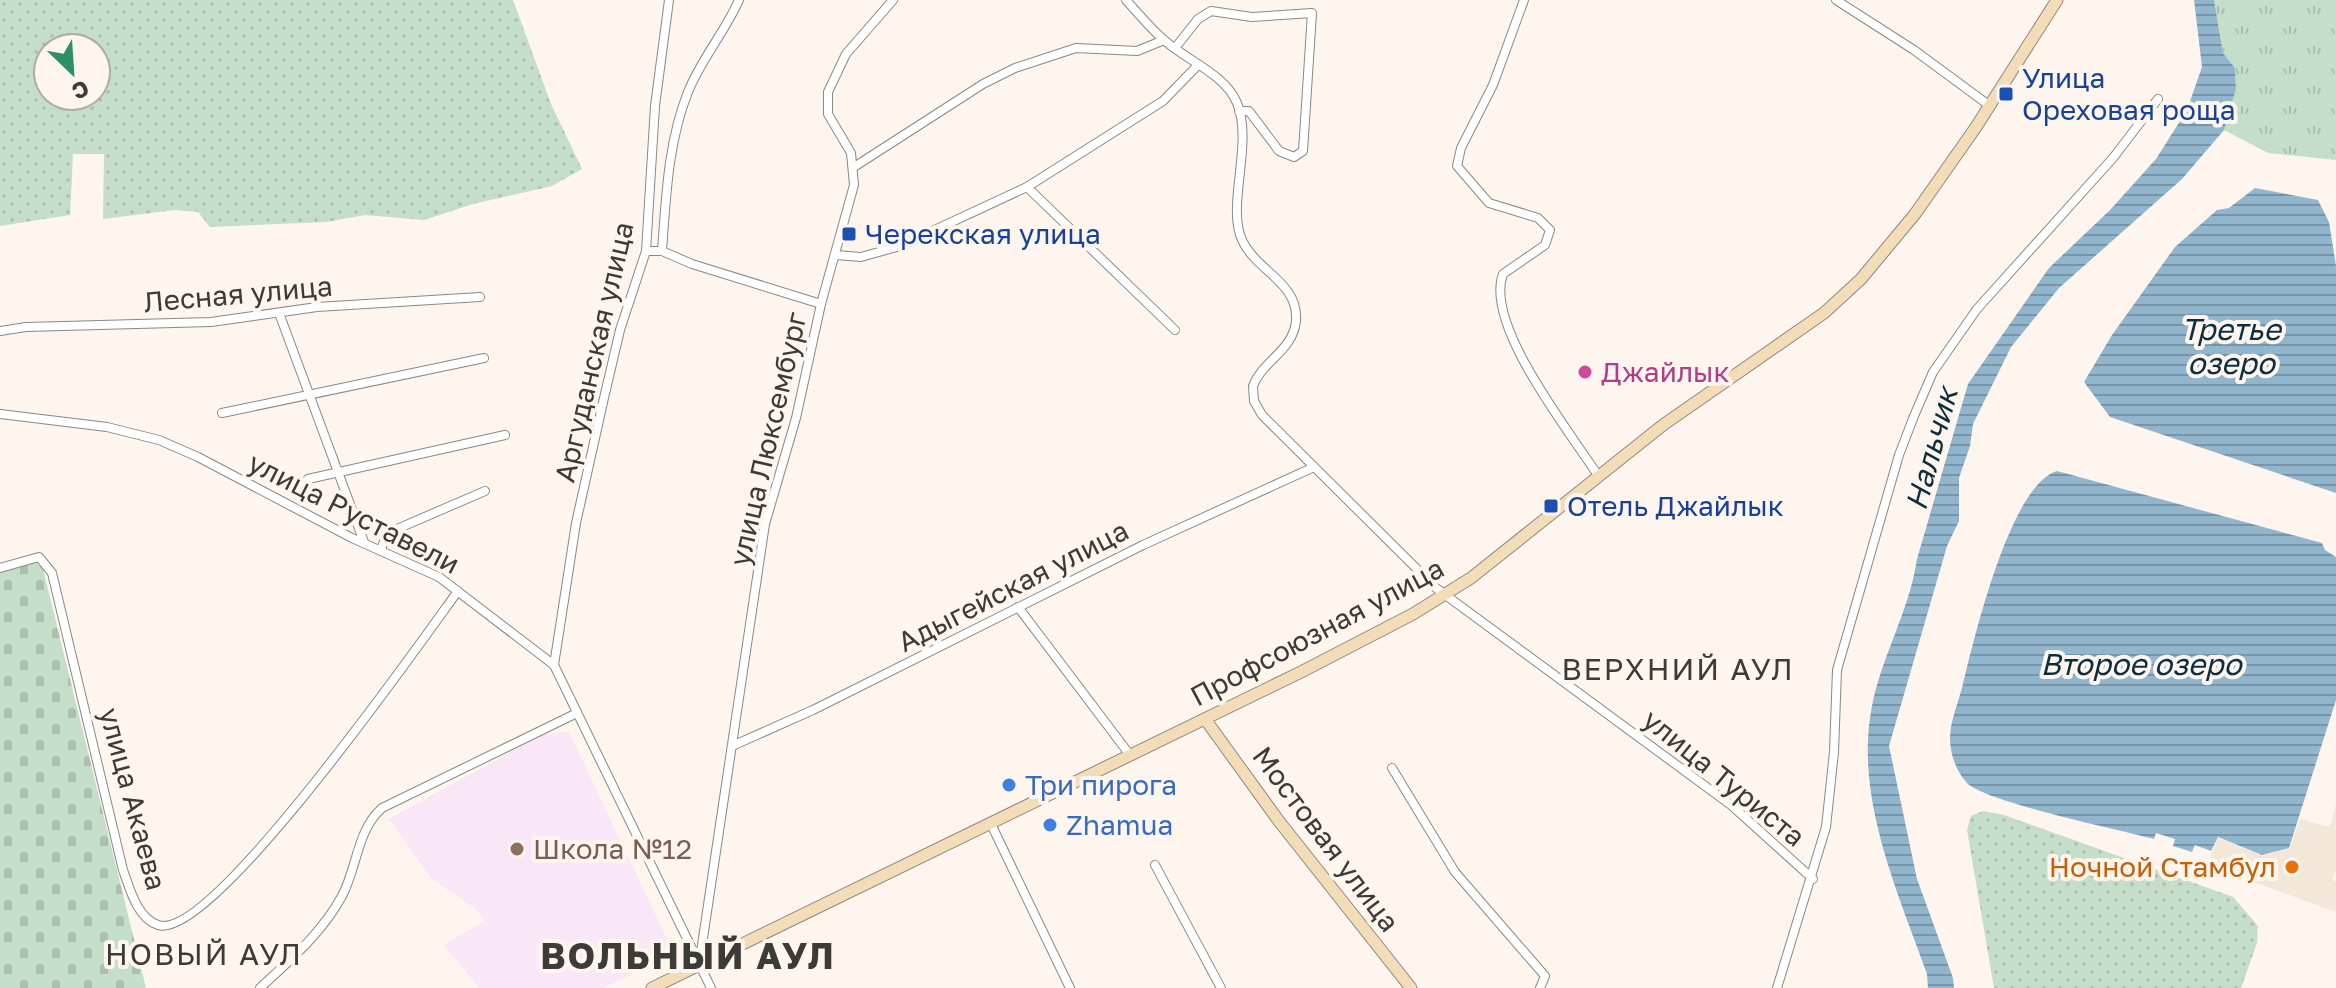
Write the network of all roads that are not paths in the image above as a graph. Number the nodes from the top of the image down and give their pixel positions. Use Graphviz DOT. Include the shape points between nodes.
graph roads {
  1 [pos="669,0"];
  2 [pos="739,0"];
  3 [pos="893,0"];
  4 [pos="1126,0"];
  5 [pos="1524,0"];
  6 [pos="1836,0"];
  7 [pos="2057,0"];
  8 [pos="1164,40"];
  9 [pos="1175,48"];
  10 [pos="1198,65"];
  11 [pos="2158,99"];
  12 [pos="1990,106"];
  13 [pos="1239,111"];
  14 [pos="854,167"];
  15 [pos="1027,187"];
  16 [pos="646,251"];
  17 [pos="662,251"];
  18 [pos="836,255"];
  19 [pos="480,297"];
  20 [pos="821,304"];
  21 [pos="279,313"];
  22 [pos="1175,330"];
  23 [pos="0,331"];
  24 [pos="484,358"];
  25 [pos="307,397"];
  26 [pos="222,413"];
  27 [pos="0,414"];
  28 [pos="505,435"];
  29 [pos="1314,467"];
  30 [pos="335,472"];
  31 [pos="1599,477"];
  32 [pos="308,479"];
  33 [pos="485,491"];
  34 [pos="364,542"];
  35 [pos="381,549"];
  36 [pos="0,568"];
  37 [pos="458,591"];
  38 [pos="1447,593"];
  39 [pos="1018,607"];
  40 [pos="554,665"];
  41 [pos="577,713"];
  42 [pos="1205,719"];
  43 [pos="732,746"];
  44 [pos="1130,755"];
  45 [pos="1392,768"];
  46 [pos="990,822"];
  47 [pos="1155,865"];
  48 [pos="1813,879"];
  49 [pos="699,965"];
  50 [pos="260,988"];
  51 [pos="652,988"];
  52 [pos="711,988"];
  53 [pos="1070,988"];
  54 [pos="1221,988"];
  55 [pos="1411,988"];
  56 [pos="1540,988"];
  57 [pos="1777,988"];
  1 -- 16 [label="street, Аргуданская улица" via="655,106"];
  2 -- 17 [label="street" via="680,115"];
  3 -- 14 [label="street" via="846,54 830,85 828,114"];
  4 -- 8 [label="street"];
  5 -- 31 [label="street" via="1457,166 1489,203 1538,218 1550,230 1545,245 1503,274 1500,311 1515,346"];
  6 -- 12 [label="street"];
  7 -- 12 [label="street, Профсоюзная улица"];
  8 -- 9 [label="street"];
  8 -- 14 [label="street" via="1137,51 1076,48 1015,68"];
  9 -- 10 [label="street"];
  9 -- 13 [label="street" via="1211,11 1252,17 1312,13 1303,151 1294,157 1284,155 1249,111"];
  10 -- 13 [label="street" via="1227,88"];
  10 -- 15 [label="street" via="1163,101"];
  11 -- 48 [label="street" via="2113,158 1977,309 1933,372 1899,455 1837,670 1828,805"];
  12 -- 31 [label="street, Профсоюзная улица" via="1915,214 1845,296"];
  13 -- 29 [label="street, улица Туриста" via="1239,231 1247,249 1290,293 1296,320 1289,342 1255,380 1252,392 1262,415"];
  14 -- 18 [label="street, улица Люксембург" via="853,192"];
  15 -- 18 [label="street" via="900,246 861,257"];
  15 -- 22 [label="street"];
  16 -- 17 [label="street"];
  16 -- 40 [label="street, Аргуданская улица" via="610,372 576,523"];
  17 -- 20 [label="street"];
  18 -- 20 [label="street, улица Люксембург"];
  19 -- 21 [label="street, Лесная улица"];
  20 -- 43 [label="street, улица Люксембург" via="796,418 767,514"];
  21 -- 23 [label="street, Лесная улица" via="211,322"];
  21 -- 25 [label="street"];
  24 -- 25 [label="street"];
  25 -- 26 [label="street"];
  25 -- 30 [label="street"];
  27 -- 34 [label="street, улица Руставели" via="86,423 159,440"];
  28 -- 30 [label="street"];
  29 -- 38 [label="street, улица Туриста"];
  29 -- 39 [label="street, Адыгейская улица"];
  30 -- 32 [label="street"];
  30 -- 34 [label="street"];
  31 -- 38 [label="street, Профсоюзная улица"];
  33 -- 35 [label="street" via="397,529"];
  34 -- 35 [label="street, улица Руставели"];
  35 -- 37 [label="street, улица Руставели"];
  36 -- 37 [label="street, улица Акаева" via="33,557 49,566 123,870 138,908 158,925 171,925 206,906 238,874"];
  37 -- 40 [label="street, улица Руставели"];
  38 -- 42 [label="street, Профсоюзная улица"];
  38 -- 48 [label="street, улица Туриста" via="1731,805"];
  39 -- 43 [label="street, Адыгейская улица"];
  39 -- 44 [label="street"];
  40 -- 41 [label="street, улица Руставели"];
  41 -- 49 [label="street, улица Руставели"];
  41 -- 50 [label="street" via="382,808 367,826 331,913"];
  42 -- 44 [label="street, Профсоюзная улица"];
  42 -- 55 [label="street, Мостовая улица"];
  43 -- 49 [label="street, улица Люксембург"];
  44 -- 46 [label="street, Профсоюзная улица"];
  45 -- 56 [label="street" via="1455,872 1545,976"];
  46 -- 49 [label="street, Профсоюзная улица"];
  46 -- 53 [label="street"];
  47 -- 54 [label="street"];
  48 -- 57 [label="street"];
  49 -- 51 [label="street, Профсоюзная улица"];
  49 -- 52 [label="street, улица Руставели"];
}
